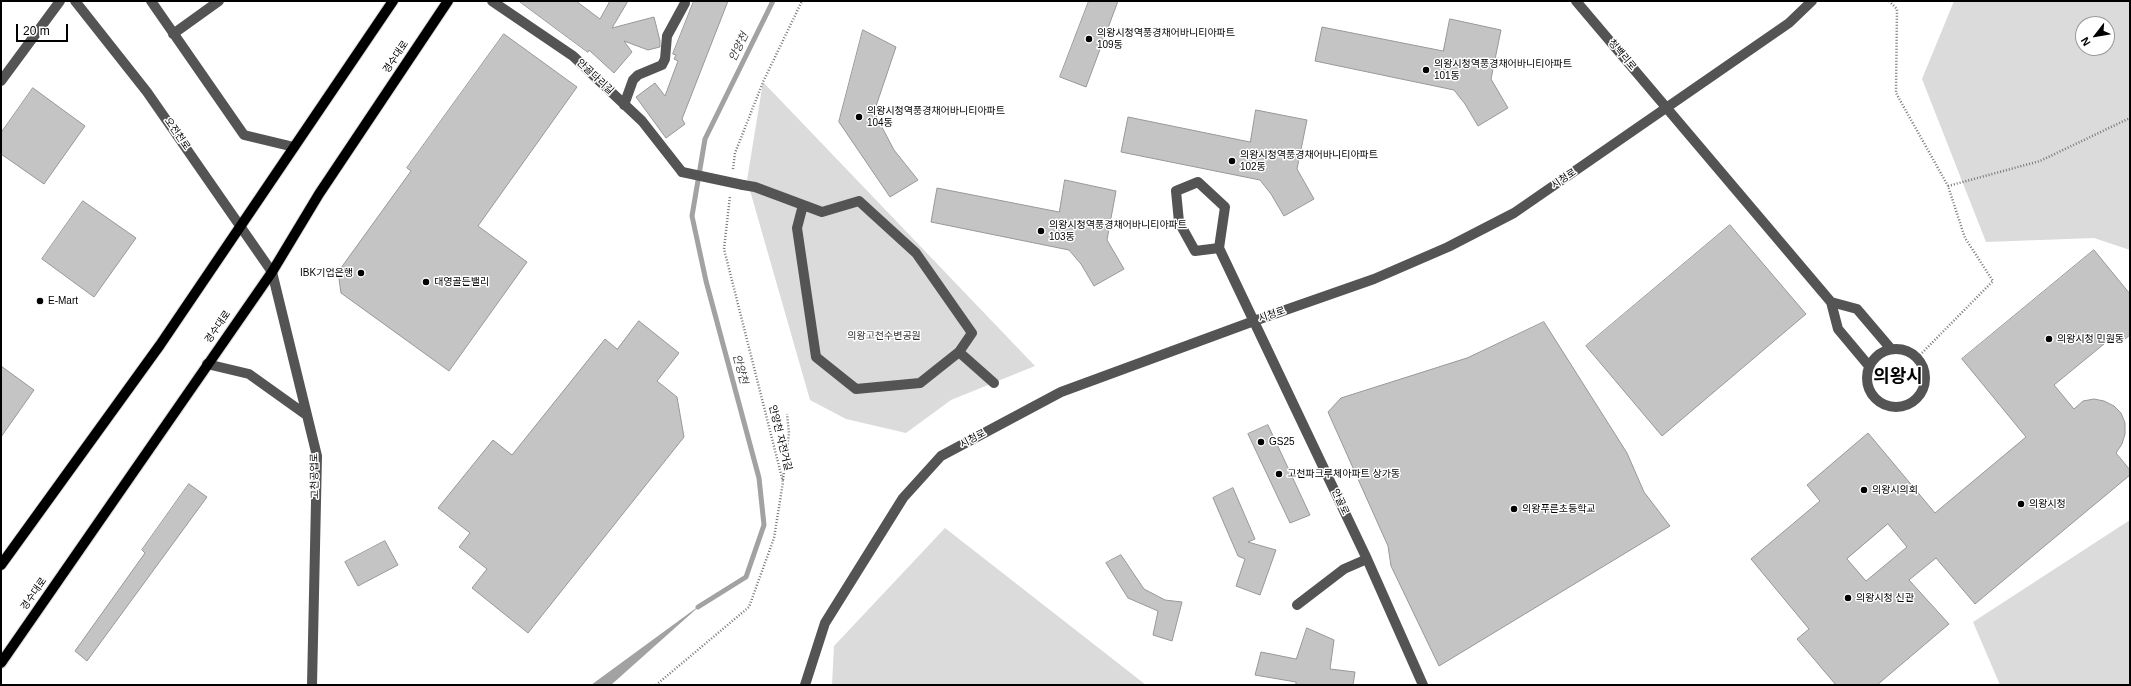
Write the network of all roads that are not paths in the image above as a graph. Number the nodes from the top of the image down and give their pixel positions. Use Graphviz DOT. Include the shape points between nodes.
graph roads {
  1 [pos="60,1"];
  2 [pos="75,1"];
  3 [pos="151,1"];
  4 [pos="220,1"];
  5 [pos="393,1"];
  6 [pos="448,1"];
  7 [pos="492,1"];
  8 [pos="1576,1"];
  9 [pos="1812,1"];
  10 [pos="684,2"];
  11 [pos="173,34"];
  12 [pos="1,81"];
  13 [pos="624,104"];
  14 [pos="1667,108"];
  15 [pos="294,147"];
  16 [pos="803,205"];
  17 [pos="241,225"];
  18 [pos="1219,248"];
  19 [pos="272,272"];
  20 [pos="1831,302"];
  21 [pos="1254,321"];
  22 [pos="1891,349"];
  23 [pos="959,352"];
  24 [pos="206,364"];
  25 [pos="1869,366"];
  26 [pos="994,383"];
  27 [pos="305,414"];
  28 [pos="1367,559"];
  29 [pos="1,564"];
  30 [pos="1297,605"];
  31 [pos="1,663"];
  32 [pos="312,685"];
  33 [pos="805,685"];
  34 [pos="1423,685"];
  1 -- 12 [label="street"];
  2 -- 17 [label="street, 오전천로" via="147,92"];
  3 -- 11 [label="street"];
  4 -- 11 [label="street"];
  5 -- 15 [label="main road"];
  6 -- 19 [label="main road, 경수대로" via="319,194"];
  7 -- 13 [label="street, 안골다리길" via="573,56"];
  8 -- 14 [label="street, 청백리로"];
  9 -- 14 [label="street, 시청로" via="1789,23"];
  10 -- 13 [label="street" via="667,36 662,65 638,75 633,80"];
  11 -- 15 [label="street" via="244,135"];
  13 -- 16 [label="street, 안골다리길, bridge" via="642,121 682,172 755,187"];
  14 -- 20 [label="street, 청백리로"];
  14 -- 21 [label="street, 시청로" via="1501,220 1448,247 1374,279"];
  15 -- 17 [label="main road"];
  16 -- 23 [label="street" via="822,212 859,201 916,253 972,333"];
  16 -- 23 [label="street" via="797,228 816,357 856,389 920,383"];
  17 -- 19 [label="street, 오전천로"];
  17 -- 29 [label="main road" via="160,345"];
  18 -- 18 [label="street" via="1225,207 1198,182 1176,191 1179,222 1195,251"];
  18 -- 21 [label="street, 안골로"];
  19 -- 24 [label="main road, 경수대로"];
  19 -- 27 [label="street, 고천공업로"];
  20 -- 22 [label="street" via="1857,309"];
  20 -- 25 [label="street" via="1838,328"];
  21 -- 28 [label="street, 안골로"];
  21 -- 33 [label="street, 시청로" via="1061,392 941,456 903,498 825,623"];
  22 -- 25 [label="street" via="1878,355"];
  22 -- 25 [label="street" via="1910,352 1917,358 1925,376 1924,385 1916,398 1905,406 1886,405 1878,400 1867,385"];
  23 -- 26 [label="street"];
  24 -- 27 [label="street" via="249,374"];
  24 -- 31 [label="main road, 경수대로"];
  27 -- 32 [label="street, 고천공업로" via="317,456"];
  28 -- 30 [label="street" via="1344,569"];
  28 -- 34 [label="street, 안골로"];
}
